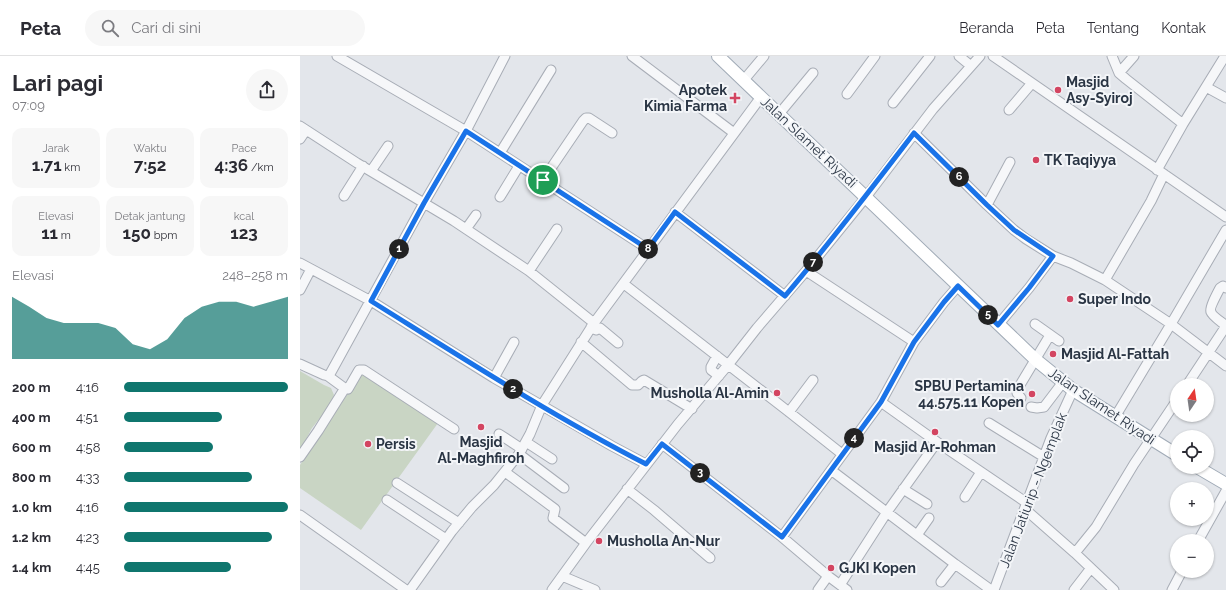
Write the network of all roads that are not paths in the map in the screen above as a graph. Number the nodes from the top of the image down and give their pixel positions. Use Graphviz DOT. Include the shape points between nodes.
graph roads {
  1 [pos="337,56"];
  2 [pos="505,56"];
  3 [pos="632,56"];
  4 [pos="718,56"];
  5 [pos="764,56"];
  6 [pos="875,56"];
  7 [pos="930,56"];
  8 [pos="959,56"];
  9 [pos="980,56"];
  10 [pos="993,56"];
  11 [pos="1112,56"];
  12 [pos="1134,56"];
  13 [pos="1224,56"];
  14 [pos="971,66"];
  15 [pos="550,70"];
  16 [pos="813,73"];
  17 [pos="1119,73"];
  18 [pos="743,81"];
  19 [pos="1032,83"];
  20 [pos="1206,87"];
  21 [pos="847,94"];
  22 [pos="761,97"];
  23 [pos="1226,98"];
  24 [pos="893,103"];
  25 [pos="1009,110"];
  26 [pos="779,114"];
  27 [pos="1183,124"];
  28 [pos="303,128"];
  29 [pos="466,131"];
  30 [pos="734,132"];
  31 [pos="612,133"];
  32 [pos="914,133"];
  33 [pos="300,139"];
  34 [pos="388,146"];
  35 [pos="500,153"];
  36 [pos="1010,162"];
  37 [pos="519,166"];
  38 [pos="367,168"];
  39 [pos="1161,172"];
  40 [pos="543,180"];
  41 [pos="344,196"];
  42 [pos="500,197"];
  43 [pos="866,197"];
  44 [pos="424,203"];
  45 [pos="987,205"];
  46 [pos="675,212"];
  47 [pos="476,215"];
  48 [pos="1226,217"];
  49 [pos="466,229"];
  50 [pos="558,229"];
  51 [pos="1226,230"];
  52 [pos="648,249"];
  53 [pos="1053,256"];
  54 [pos="300,263"];
  55 [pos="311,269"];
  56 [pos="529,271"];
  57 [pos="806,271"];
  58 [pos="1105,280"];
  59 [pos="624,284"];
  60 [pos="958,286"];
  61 [pos="1226,288"];
  62 [pos="300,290"];
  63 [pos="785,296"];
  64 [pos="371,301"];
  65 [pos="1035,324"];
  66 [pos="1171,324"];
  67 [pos="592,325"];
  68 [pos="998,325"];
  69 [pos="1226,326"];
  70 [pos="1050,335"];
  71 [pos="1059,341"];
  72 [pos="514,342"];
  73 [pos="581,342"];
  74 [pos="914,342"];
  75 [pos="618,343"];
  76 [pos="1208,353"];
  77 [pos="717,356"];
  78 [pos="1036,360"];
  79 [pos="300,364"];
  80 [pos="728,365"];
  81 [pos="1226,366"];
  82 [pos="328,376"];
  83 [pos="719,376"];
  84 [pos="494,378"];
  85 [pos="1192,378"];
  86 [pos="814,380"];
  87 [pos="1063,382"];
  88 [pos="345,388"];
  89 [pos="1073,390"];
  90 [pos="1020,398"];
  91 [pos="881,402"];
  92 [pos="542,405"];
  93 [pos="1031,407"];
  94 [pos="692,408"];
  95 [pos="1170,410"];
  96 [pos="789,412"];
  97 [pos="1115,417"];
  98 [pos="989,423"];
  99 [pos="454,429"];
  100 [pos="499,434"];
  101 [pos="1150,439"];
  102 [pos="937,442"];
  103 [pos="662,444"];
  104 [pos="522,448"];
  105 [pos="1170,451"];
  106 [pos="842,454"];
  107 [pos="300,457"];
  108 [pos="1044,457"];
  109 [pos="552,459"];
  110 [pos="646,464"];
  111 [pos="831,470"];
  112 [pos="505,472"];
  113 [pos="981,472"];
  114 [pos="1209,474"];
  115 [pos="397,483"];
  116 [pos="1226,484"];
  117 [pos="564,488"];
  118 [pos="627,489"];
  119 [pos="903,489"];
  120 [pos="1226,491"];
  121 [pos="965,497"];
  122 [pos="387,500"];
  123 [pos="927,504"];
  124 [pos="1026,506"];
  125 [pos="887,512"];
  126 [pos="300,515"];
  127 [pos="929,518"];
  128 [pos="459,523"];
  129 [pos="1202,534"];
  130 [pos="917,535"];
  131 [pos="782,537"];
  132 [pos="446,539"];
  133 [pos="586,543"];
  134 [pos="1075,553"];
  135 [pos="710,558"];
  136 [pos="955,564"];
  137 [pos="1091,568"];
  138 [pos="562,576"];
  139 [pos="828,576"];
  140 [pos="1178,578"];
  141 [pos="941,582"];
  142 [pos="844,588"];
  143 [pos="406,590"];
  144 [pos="410,590"];
  145 [pos="552,590"];
  146 [pos="595,590"];
  147 [pos="818,590"];
  148 [pos="993,590"];
  149 [pos="1074,590"];
  150 [pos="1114,590"];
  151 [pos="1172,590"];
  1 -- 29 [label="street"];
  2 -- 29 [label="street"];
  3 -- 30 [label="street"];
  4 -- 18 [label="main road, Jalan Slamet Riyadi"];
  5 -- 18 [label="street"];
  6 -- 21 [label="street"];
  7 -- 24 [label="street"];
  8 -- 14 [label="street"];
  9 -- 14 [label="street"];
  10 -- 19 [label="street"];
  11 -- 17 [label="street"];
  12 -- 17 [label="street"];
  13 -- 20 [label="street"];
  14 -- 32 [label="street"];
  15 -- 35 [label="street"];
  16 -- 26 [label="street"];
  17 -- 27 [label="street"];
  18 -- 22 [label="main road, Jalan Slamet Riyadi"];
  19 -- 25 [label="street"];
  19 -- 39 [label="street"];
  20 -- 23 [label="street"];
  20 -- 27 [label="street"];
  22 -- 26 [label="main road, Jalan Slamet Riyadi"];
  22 -- 30 [label="street"];
  26 -- 43 [label="main road, Jalan Slamet Riyadi"];
  27 -- 39 [label="street"];
  28 -- 33 [label="street"];
  28 -- 38 [label="street"];
  29 -- 35 [label="street"];
  29 -- 44 [label="street"];
  30 -- 46 [label="street"];
  31 -- 40 [label="street" via="586,118"];
  32 -- 43 [label="street"];
  32 -- 45 [label="street"];
  34 -- 38 [label="street"];
  35 -- 37 [label="street"];
  36 -- 45 [label="street"];
  37 -- 40 [label="street"];
  37 -- 42 [label="street"];
  38 -- 41 [label="street"];
  38 -- 44 [label="street"];
  39 -- 48 [label="street"];
  39 -- 58 [label="street" via="1151,201"];
  40 -- 52 [label="street"];
  43 -- 57 [label="street"];
  43 -- 60 [label="main road, Jalan Slamet Riyadi"];
  44 -- 49 [label="street"];
  44 -- 64 [label="street"];
  45 -- 53 [label="street" via="1014,230"];
  46 -- 52 [label="street"];
  46 -- 63 [label="street"];
  47 -- 49 [label="street"];
  49 -- 56 [label="street"];
  50 -- 56 [label="street"];
  51 -- 66 [label="street"];
  52 -- 59 [label="street"];
  53 -- 58 [label="street"];
  53 -- 68 [label="street"];
  54 -- 55 [label="street"];
  55 -- 62 [label="street"];
  55 -- 64 [label="street"];
  56 -- 67 [label="street"];
  57 -- 63 [label="street"];
  57 -- 74 [label="street"];
  58 -- 66 [label="street"];
  59 -- 67 [label="street"];
  59 -- 77 [label="street"];
  60 -- 68 [label="main road, Jalan Slamet Riyadi"];
  60 -- 74 [label="street"];
  61 -- 69 [label="street" via="1220,288 1211,312"];
  63 -- 80 [label="street"];
  64 -- 82 [label="street"];
  64 -- 84 [label="street"];
  65 -- 70 [label="street"];
  66 -- 76 [label="street"];
  66 -- 97 [label="street"];
  67 -- 73 [label="street"];
  67 -- 75 [label="street" via="596,330 600,328"];
  68 -- 78 [label="main road, Jalan Slamet Riyadi"];
  69 -- 76 [label="street"];
  70 -- 71 [label="street"];
  70 -- 78 [label="street"];
  72 -- 84 [label="street"];
  73 -- 92 [label="street"];
  73 -- 94 [label="street" via="629,384 635,386 646,381"];
  74 -- 91 [label="street"];
  76 -- 81 [label="street"];
  76 -- 85 [label="street"];
  77 -- 80 [label="street"];
  77 -- 83 [label="street" via="711,370"];
  78 -- 87 [label="main road, Jalan Slamet Riyadi"];
  78 -- 90 [label="street" via="1017,390"];
  79 -- 82 [label="street"];
  80 -- 83 [label="street"];
  80 -- 96 [label="street"];
  82 -- 88 [label="street"];
  83 -- 94 [label="street"];
  84 -- 92 [label="street"];
  86 -- 96 [label="street"];
  87 -- 89 [label="main road, Jalan Slamet Riyadi"];
  87 -- 93 [label="street" via="1044,406"];
  88 -- 99 [label="street" via="349,388 359,370 364,370"];
  88 -- 107 [label="street"];
  89 -- 97 [label="main road, Jalan Slamet Riyadi"];
  89 -- 108 [label="street, Jalan Jatiurip - Ngemplak"];
  91 -- 102 [label="street"];
  91 -- 106 [label="street"];
  92 -- 104 [label="street"];
  92 -- 110 [label="street"];
  94 -- 103 [label="street"];
  95 -- 101 [label="street"];
  96 -- 106 [label="street"];
  97 -- 101 [label="main road, Jalan Slamet Riyadi"];
  98 -- 108 [label="street"];
  100 -- 104 [label="street"];
  101 -- 105 [label="main road, Jalan Slamet Riyadi"];
  101 -- 134 [label="street" via="1096,527"];
  102 -- 113 [label="street"];
  102 -- 119 [label="street"];
  103 -- 110 [label="street"];
  103 -- 131 [label="street"];
  104 -- 109 [label="street"];
  104 -- 112 [label="street"];
  104 -- 117 [label="street"];
  106 -- 111 [label="street"];
  108 -- 124 [label="street, Jalan Jatiurip - Ngemplak"];
  110 -- 118 [label="street"];
  111 -- 125 [label="street"];
  111 -- 131 [label="street"];
  112 -- 128 [label="street"];
  112 -- 133 [label="street" via="555,509 553,518"];
  113 -- 121 [label="street"];
  113 -- 124 [label="street"];
  114 -- 116 [label="main road"];
  115 -- 128 [label="street"];
  118 -- 133 [label="street"];
  118 -- 135 [label="street"];
  119 -- 123 [label="street"];
  119 -- 125 [label="street"];
  120 -- 129 [label="street"];
  122 -- 132 [label="street"];
  124 -- 134 [label="street"];
  124 -- 148 [label="street, Jalan Jatiurip - Ngemplak"];
  125 -- 130 [label="street"];
  125 -- 142 [label="street"];
  126 -- 143 [label="street"];
  127 -- 130 [label="street"];
  128 -- 132 [label="street"];
  130 -- 136 [label="street"];
  131 -- 139 [label="street"];
  132 -- 144 [label="street"];
  133 -- 138 [label="street"];
  134 -- 137 [label="street"];
  136 -- 141 [label="street"];
  136 -- 148 [label="street"];
  137 -- 149 [label="street"];
  137 -- 150 [label="street"];
  138 -- 145 [label="street"];
  138 -- 146 [label="street"];
  139 -- 142 [label="street"];
  139 -- 147 [label="street"];
  140 -- 151 [label="street"];
}
